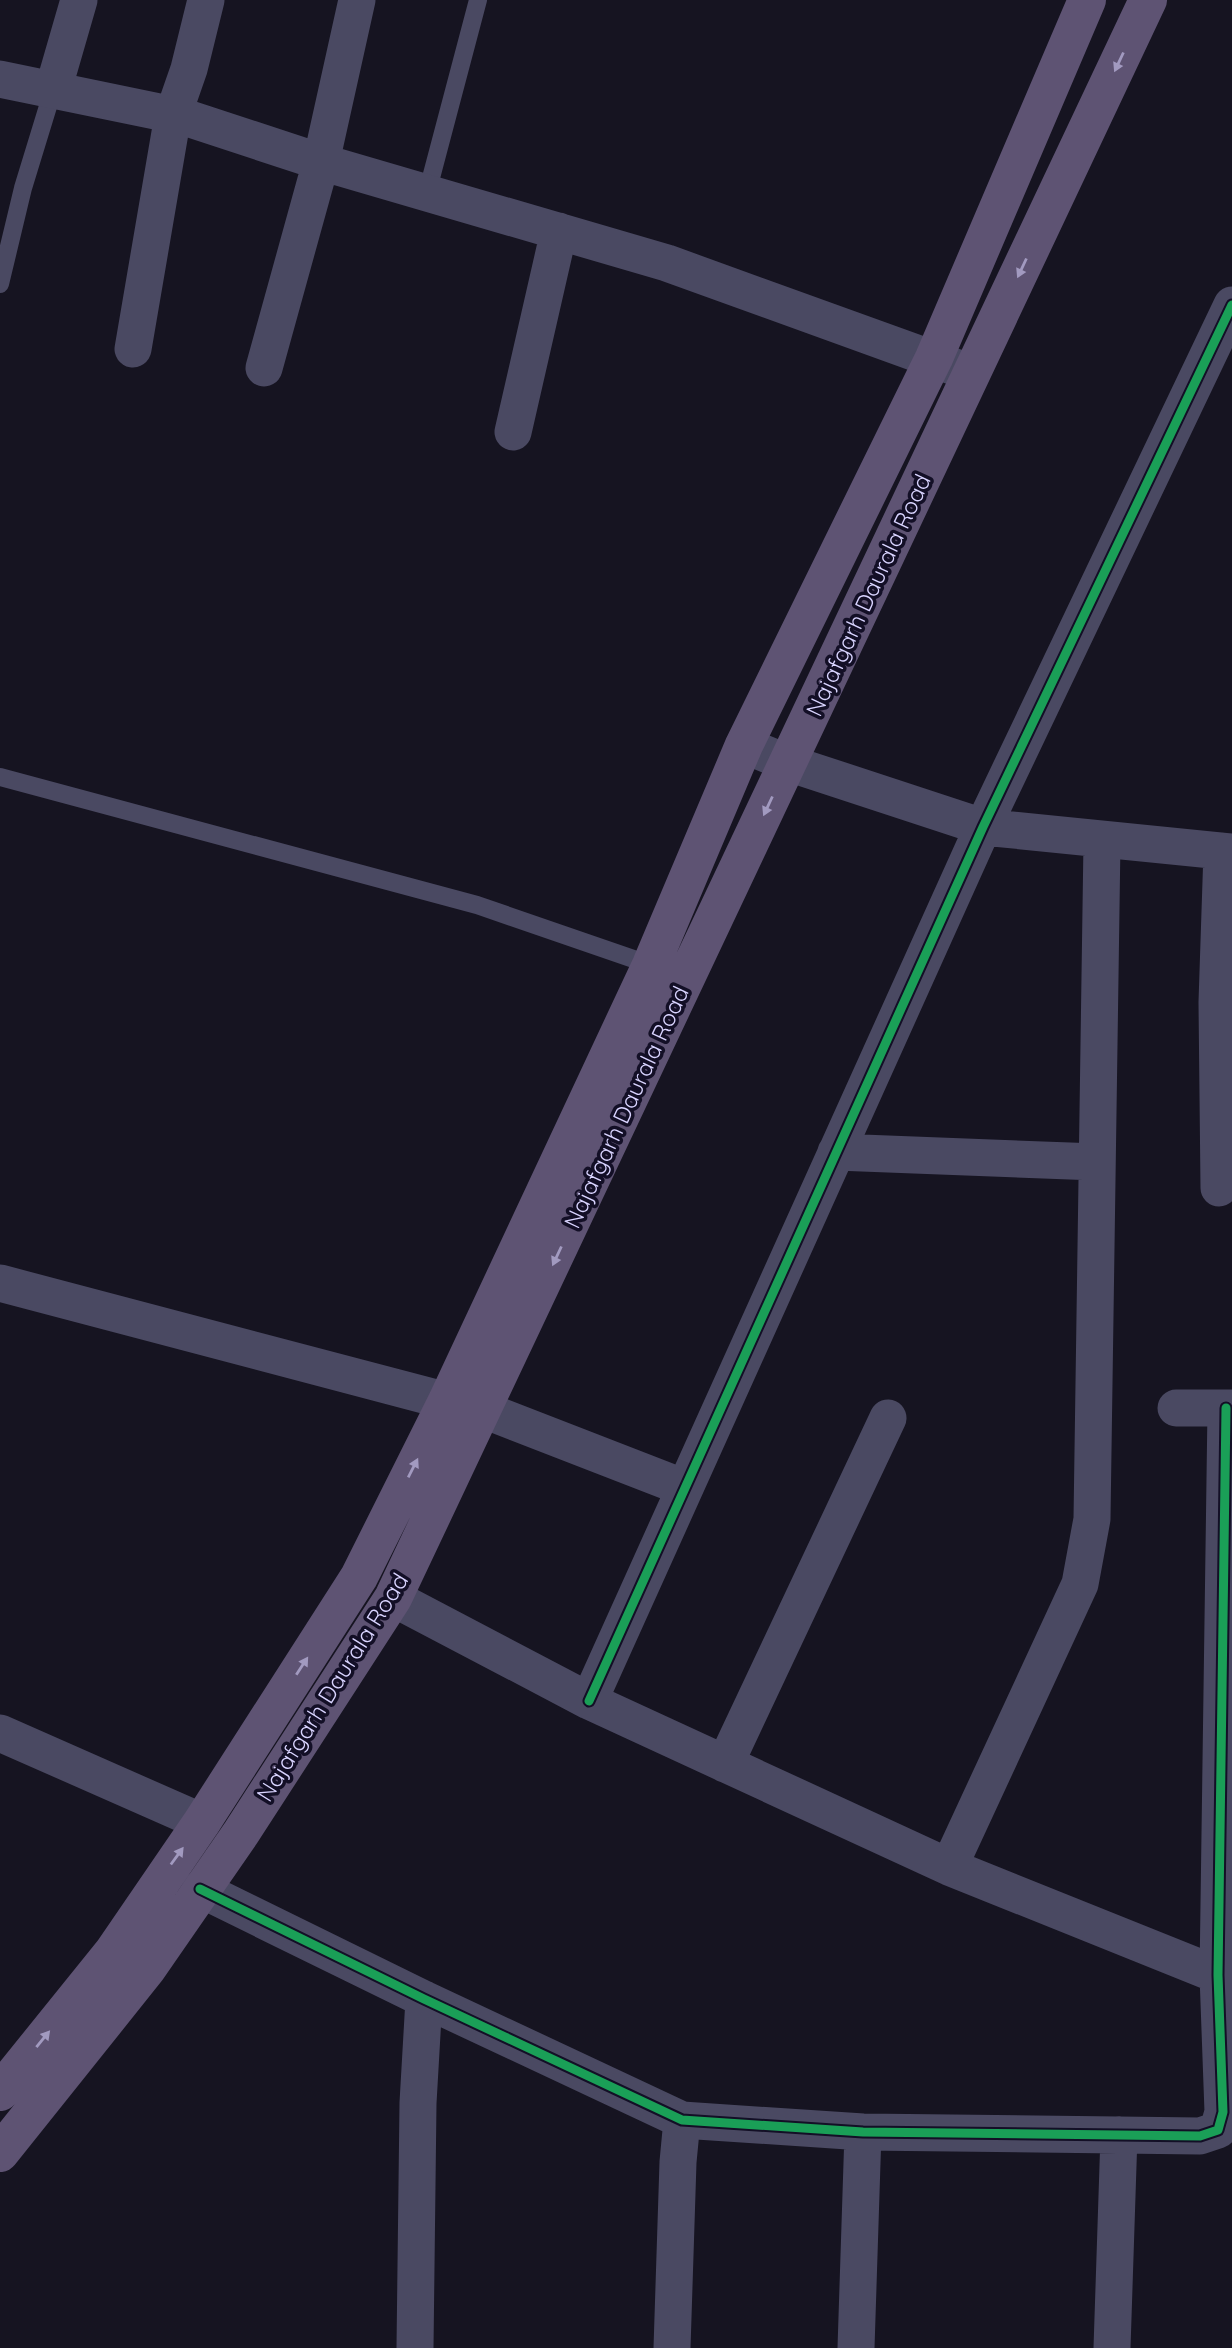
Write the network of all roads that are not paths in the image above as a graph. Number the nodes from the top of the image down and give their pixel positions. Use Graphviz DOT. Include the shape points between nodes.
graph roads {
  1 [pos="79,0"];
  2 [pos="206,0"];
  3 [pos="357,0"];
  4 [pos="478,0"];
  5 [pos="1087,0"];
  6 [pos="1148,0"];
  7 [pos="0,79"];
  8 [pos="53,90"];
  9 [pos="173,115"];
  10 [pos="321,162"];
  11 [pos="427,193"];
  12 [pos="559,231"];
  13 [pos="0,284"];
  14 [pos="1232,305"];
  15 [pos="133,349"];
  16 [pos="934,358"];
  17 [pos="264,368"];
  18 [pos="972,374"];
  19 [pos="513,432"];
  20 [pos="744,745"];
  21 [pos="788,764"];
  22 [pos="0,777"];
  23 [pos="983,827"];
  24 [pos="1102,841"];
  25 [pos="1227,852"];
  26 [pos="651,965"];
  27 [pos="836,1152"];
  28 [pos="1097,1162"];
  29 [pos="1219,1188"];
  30 [pos="0,1283"];
  31 [pos="447,1401"];
  32 [pos="1176,1408"];
  33 [pos="1229,1408"];
  34 [pos="484,1410"];
  35 [pos="888,1418"];
  36 [pos="685,1488"];
  37 [pos="393,1598"];
  38 [pos="589,1701"];
  39 [pos="0,1733"];
  40 [pos="725,1764"];
  41 [pos="202,1822"];
  42 [pos="949,1867"];
  43 [pos="200,1888"];
  44 [pos="1218,1975"];
  45 [pos="424,1999"];
  46 [pos="0,2092"];
  47 [pos="682,2120"];
  48 [pos="863,2132"];
  49 [pos="1119,2136"];
  50 [pos="0,2153"];
  51 [pos="415,2348"];
  52 [pos="672,2348"];
  53 [pos="856,2348"];
  54 [pos="1112,2348"];
  1 -- 8 [label="street"];
  2 -- 9 [label="street"];
  3 -- 10 [label="street"];
  4 -- 11 [label="lane"];
  5 -- 16 [label="main road, Najafgarh Daurala Road"];
  6 -- 18 [label="main road, Najafgarh Daurala Road, one-way"];
  7 -- 8 [label="street"];
  8 -- 9 [label="street"];
  8 -- 13 [label="lane"];
  9 -- 10 [label="street"];
  9 -- 15 [label="street"];
  10 -- 11 [label="street"];
  10 -- 17 [label="street"];
  11 -- 12 [label="street"];
  12 -- 16 [label="street" via="667,263"];
  12 -- 19 [label="street"];
  14 -- 23 [label="street"];
  16 -- 18 [label="street"];
  16 -- 20 [label="main road, Najafgarh Daurala Road"];
  18 -- 21 [label="main road, Najafgarh Daurala Road"];
  20 -- 21 [label="street"];
  20 -- 26 [label="main road, Najafgarh Daurala Road"];
  21 -- 23 [label="street"];
  21 -- 34 [label="main road, Najafgarh Daurala Road, one-way"];
  22 -- 26 [label="lane" via="477,905"];
  23 -- 24 [label="street"];
  23 -- 27 [label="street"];
  24 -- 25 [label="street"];
  24 -- 28 [label="street"];
  25 -- 29 [label="street" via="1217,1002"];
  26 -- 31 [label="main road, Najafgarh Daurala Road"];
  27 -- 28 [label="street"];
  27 -- 36 [label="street"];
  28 -- 42 [label="street" via="1091,1519 1080,1584"];
  30 -- 31 [label="street"];
  41 -- 31 [label="main road, Najafgarh Daurala Road, one-way" via="359,1577"];
  32 -- 33 [label="street"];
  33 -- 44 [label="street"];
  34 -- 36 [label="street"];
  34 -- 37 [label="main road, Najafgarh Daurala Road"];
  35 -- 40 [label="street"];
  36 -- 38 [label="street"];
  37 -- 38 [label="street"];
  37 -- 43 [label="main road, Najafgarh Daurala Road" via="241,1833"];
  38 -- 40 [label="street"];
  39 -- 41 [label="street"];
  40 -- 42 [label="street"];
  46 -- 41 [label="main road, Najafgarh Daurala Road, one-way" via="113,1952"];
  42 -- 44 [label="street"];
  43 -- 45 [label="street"];
  43 -- 50 [label="main road, Najafgarh Daurala Road" via="147,1969"];
  44 -- 49 [label="street" via="1223,2112 1218,2130 1200,2136"];
  45 -- 47 [label="street"];
  45 -- 51 [label="street"];
  47 -- 48 [label="street"];
  47 -- 52 [label="street"];
  48 -- 49 [label="street"];
  48 -- 53 [label="street"];
  49 -- 54 [label="street"];
}
